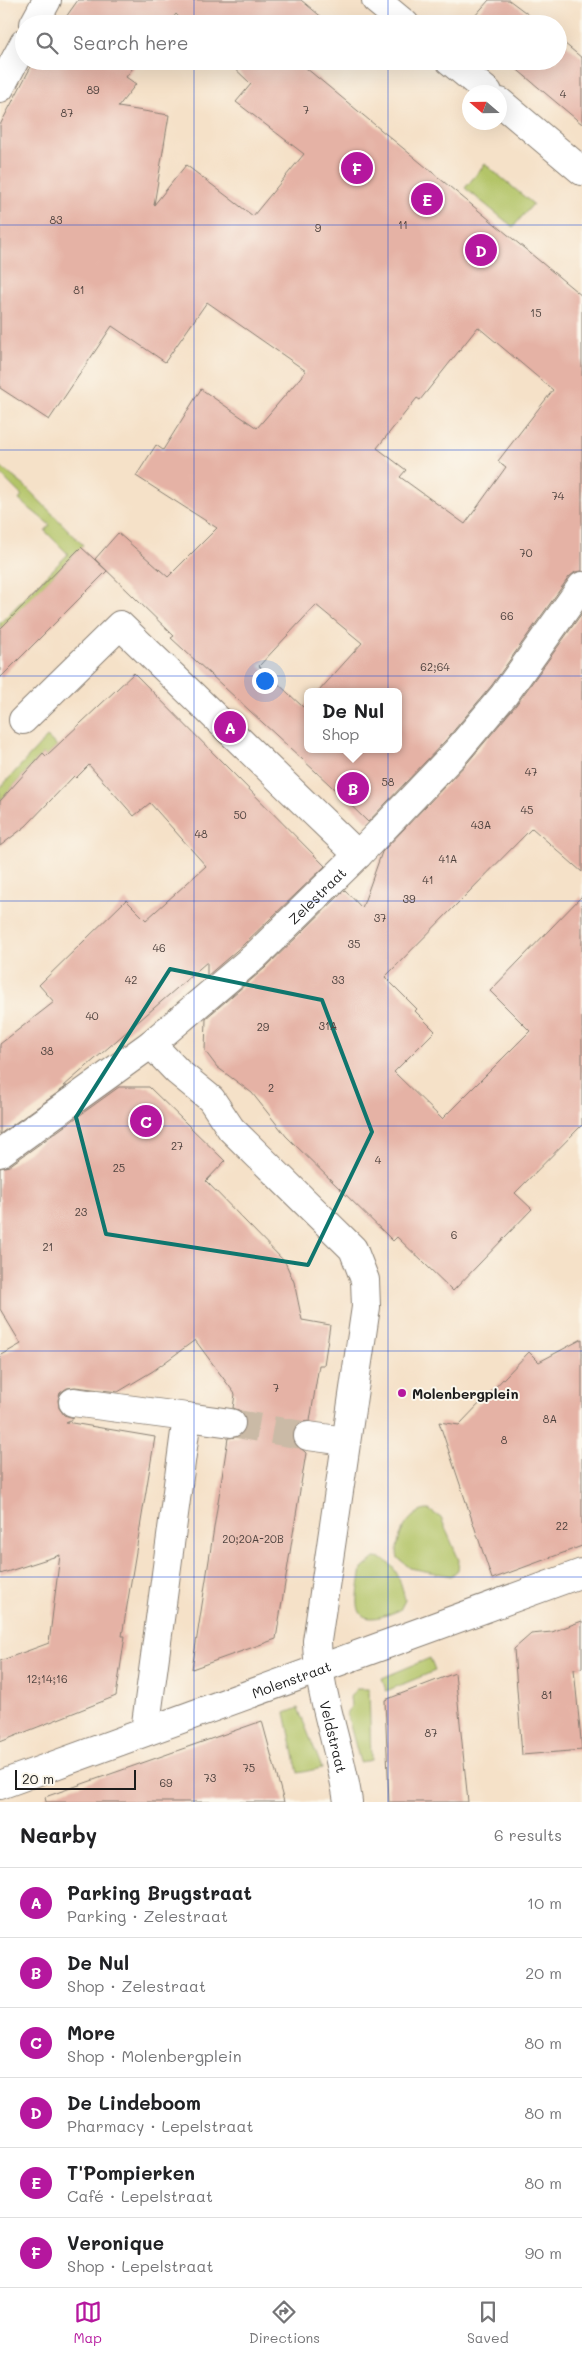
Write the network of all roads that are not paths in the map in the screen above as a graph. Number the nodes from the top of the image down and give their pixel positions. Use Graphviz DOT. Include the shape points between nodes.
graph roads {
  1 [pos="46,0"];
  2 [pos="376,0"];
  3 [pos="38,15"];
  4 [pos="394,15"];
  5 [pos="15,60"];
  6 [pos="461,70"];
  7 [pos="479,85"];
  8 [pos="0,88"];
  9 [pos="507,108"];
  10 [pos="582,171"];
  11 [pos="582,586"];
  12 [pos="23,720"];
  13 [pos="358,855"];
  14 [pos="151,1044"];
  15 [pos="0,1153"];
  16 [pos="73,1402"];
  17 [pos="187,1417"];
  18 [pos="231,1423"];
  19 [pos="308,1436"];
  20 [pos="346,1441"];
  21 [pos="582,1574"];
  22 [pos="318,1671"];
  23 [pos="144,1731"];
  24 [pos="0,1785"];
  25 [pos="348,1802"];
  1 -- 3 [label="street"];
  2 -- 4 [label="street"];
  5 -- 8 [label="street"];
  6 -- 7 [label="street"];
  9 -- 10 [label="street"];
  11 -- 13 [label="street, Zelestraat" via="504,695 457,751"];
  12 -- 13 [label="street" via="120,625"];
  13 -- 14 [label="street, Zelestraat" via="254,957"];
  14 -- 15 [label="street, Zelestraat"];
  14 -- 20 [label="street" via="211,1099 230,1129 353,1249 362,1266 366,1307"];
  16 -- 17 [label="street"];
  17 -- 18 [label="street"];
  17 -- 23 [label="street"];
  19 -- 20 [label="street"];
  20 -- 22 [label="street" via="317,1642"];
  21 -- 22 [label="street, Molenstraat"];
  22 -- 23 [label="street, Molenstraat"];
  22 -- 25 [label="street, Veldstraat" via="345,1776"];
  23 -- 24 [label="street, Molenstraat"];
}
